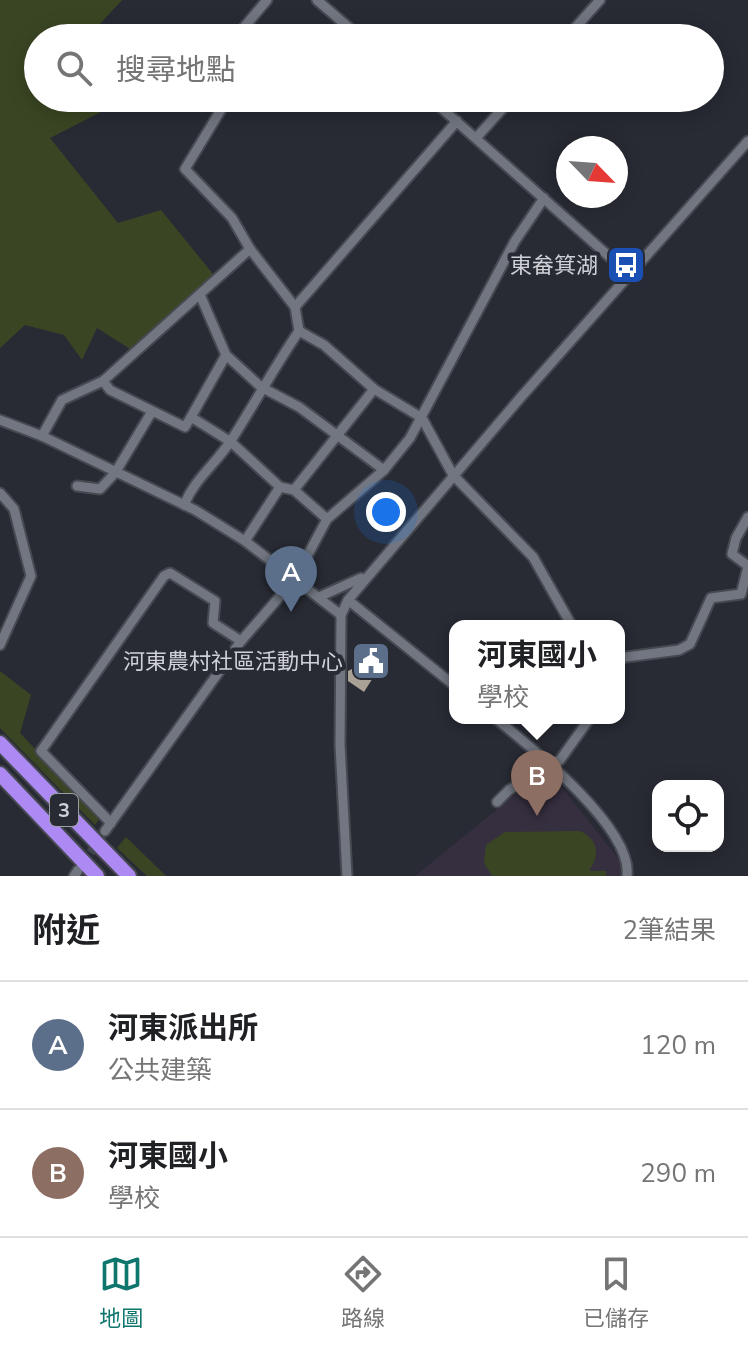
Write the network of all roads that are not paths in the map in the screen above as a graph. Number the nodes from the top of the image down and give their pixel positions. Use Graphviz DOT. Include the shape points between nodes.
graph roads {
  1 [pos="267,0"];
  2 [pos="317,0"];
  3 [pos="600,0"];
  4 [pos="247,24"];
  5 [pos="345,24"];
  6 [pos="579,24"];
  7 [pos="220,112"];
  8 [pos="446,112"];
  9 [pos="499,112"];
  10 [pos="457,121"];
  11 [pos="476,138"];
  12 [pos="748,141"];
  13 [pos="544,198"];
  14 [pos="250,249"];
  15 [pos="629,274"];
  16 [pos="201,297"];
  17 [pos="295,307"];
  18 [pos="299,331"];
  19 [pos="226,355"];
  20 [pos="103,381"];
  21 [pos="261,387"];
  22 [pos="374,389"];
  23 [pos="151,413"];
  24 [pos="191,417"];
  25 [pos="422,418"];
  26 [pos="0,420"];
  27 [pos="337,434"];
  28 [pos="42,436"];
  29 [pos="231,442"];
  30 [pos="384,470"];
  31 [pos="115,473"];
  32 [pos="453,475"];
  33 [pos="77,486"];
  34 [pos="280,487"];
  35 [pos="294,490"];
  36 [pos="0,493"];
  37 [pos="184,505"];
  38 [pos="748,517"];
  39 [pos="327,519"];
  40 [pos="245,541"];
  41 [pos="748,566"];
  42 [pos="365,577"];
  43 [pos="295,579"];
  44 [pos="319,597"];
  45 [pos="348,600"];
  46 [pos="341,615"];
  47 [pos="569,620"];
  48 [pos="241,641"];
  49 [pos="0,645"];
  50 [pos="625,657"];
  51 [pos="449,681"];
  52 [pos="503,724"];
  53 [pos="586,724"];
  54 [pos="0,743"];
  55 [pos="553,764"];
  56 [pos="0,774"];
  57 [pos="497,802"];
  58 [pos="86,873"];
  59 [pos="129,876"];
  60 [pos="347,876"];
  61 [pos="627,876"];
  1 -- 4 [label="street"];
  2 -- 5 [label="street"];
  3 -- 6 [label="street"];
  7 -- 14 [label="street" via="185,169 232,218"];
  8 -- 10 [label="street"];
  9 -- 11 [label="street"];
  10 -- 11 [label="street"];
  10 -- 17 [label="street"];
  11 -- 13 [label="street"];
  12 -- 15 [label="street"];
  13 -- 15 [label="street"];
  13 -- 25 [label="street" via="515,241"];
  14 -- 16 [label="street"];
  14 -- 17 [label="street"];
  15 -- 32 [label="street"];
  16 -- 19 [label="street"];
  16 -- 20 [label="street"];
  17 -- 18 [label="street"];
  18 -- 21 [label="street"];
  18 -- 22 [label="street" via="324,345"];
  19 -- 21 [label="street"];
  19 -- 24 [label="street"];
  20 -- 23 [label="street"];
  20 -- 28 [label="street" via="62,400"];
  21 -- 27 [label="street"];
  21 -- 29 [label="street"];
  22 -- 25 [label="street"];
  22 -- 27 [label="street"];
  23 -- 24 [label="street" via="185,427"];
  23 -- 31 [label="street"];
  24 -- 29 [label="street"];
  25 -- 30 [label="street"];
  25 -- 32 [label="street"];
  26 -- 28 [label="street"];
  27 -- 30 [label="street"];
  27 -- 35 [label="street"];
  28 -- 31 [label="street"];
  29 -- 34 [label="street"];
  29 -- 37 [label="street" via="193,484"];
  30 -- 39 [label="street"];
  31 -- 33 [label="street" via="100,489"];
  31 -- 37 [label="street"];
  32 -- 42 [label="street"];
  32 -- 47 [label="street" via="533,557"];
  34 -- 35 [label="street"];
  34 -- 40 [label="street"];
  35 -- 39 [label="street"];
  36 -- 49 [label="street" via="14,509 31,576"];
  37 -- 40 [label="street"];
  38 -- 41 [label="street" via="732,554"];
  39 -- 43 [label="street"];
  40 -- 43 [label="street"];
  41 -- 50 [label="street" via="741,594 711,598 690,644"];
  42 -- 44 [label="street"];
  42 -- 45 [label="street"];
  43 -- 44 [label="street"];
  43 -- 48 [label="street"];
  44 -- 46 [label="street"];
  45 -- 46 [label="street"];
  45 -- 51 [label="street"];
  46 -- 60 [label="street"];
  48 -- 48 [label="street" via="108,827 41,751 164,576 175,576 215,601 213,623"];
  52 -- 55 [label="street"];
  53 -- 55 [label="street"];
  54 -- 59 [label="highway, 3"];
  55 -- 57 [label="street"];
  55 -- 61 [label="street" via="605,823 629,862"];
  56 -- 58 [label="highway, 3"];
}
